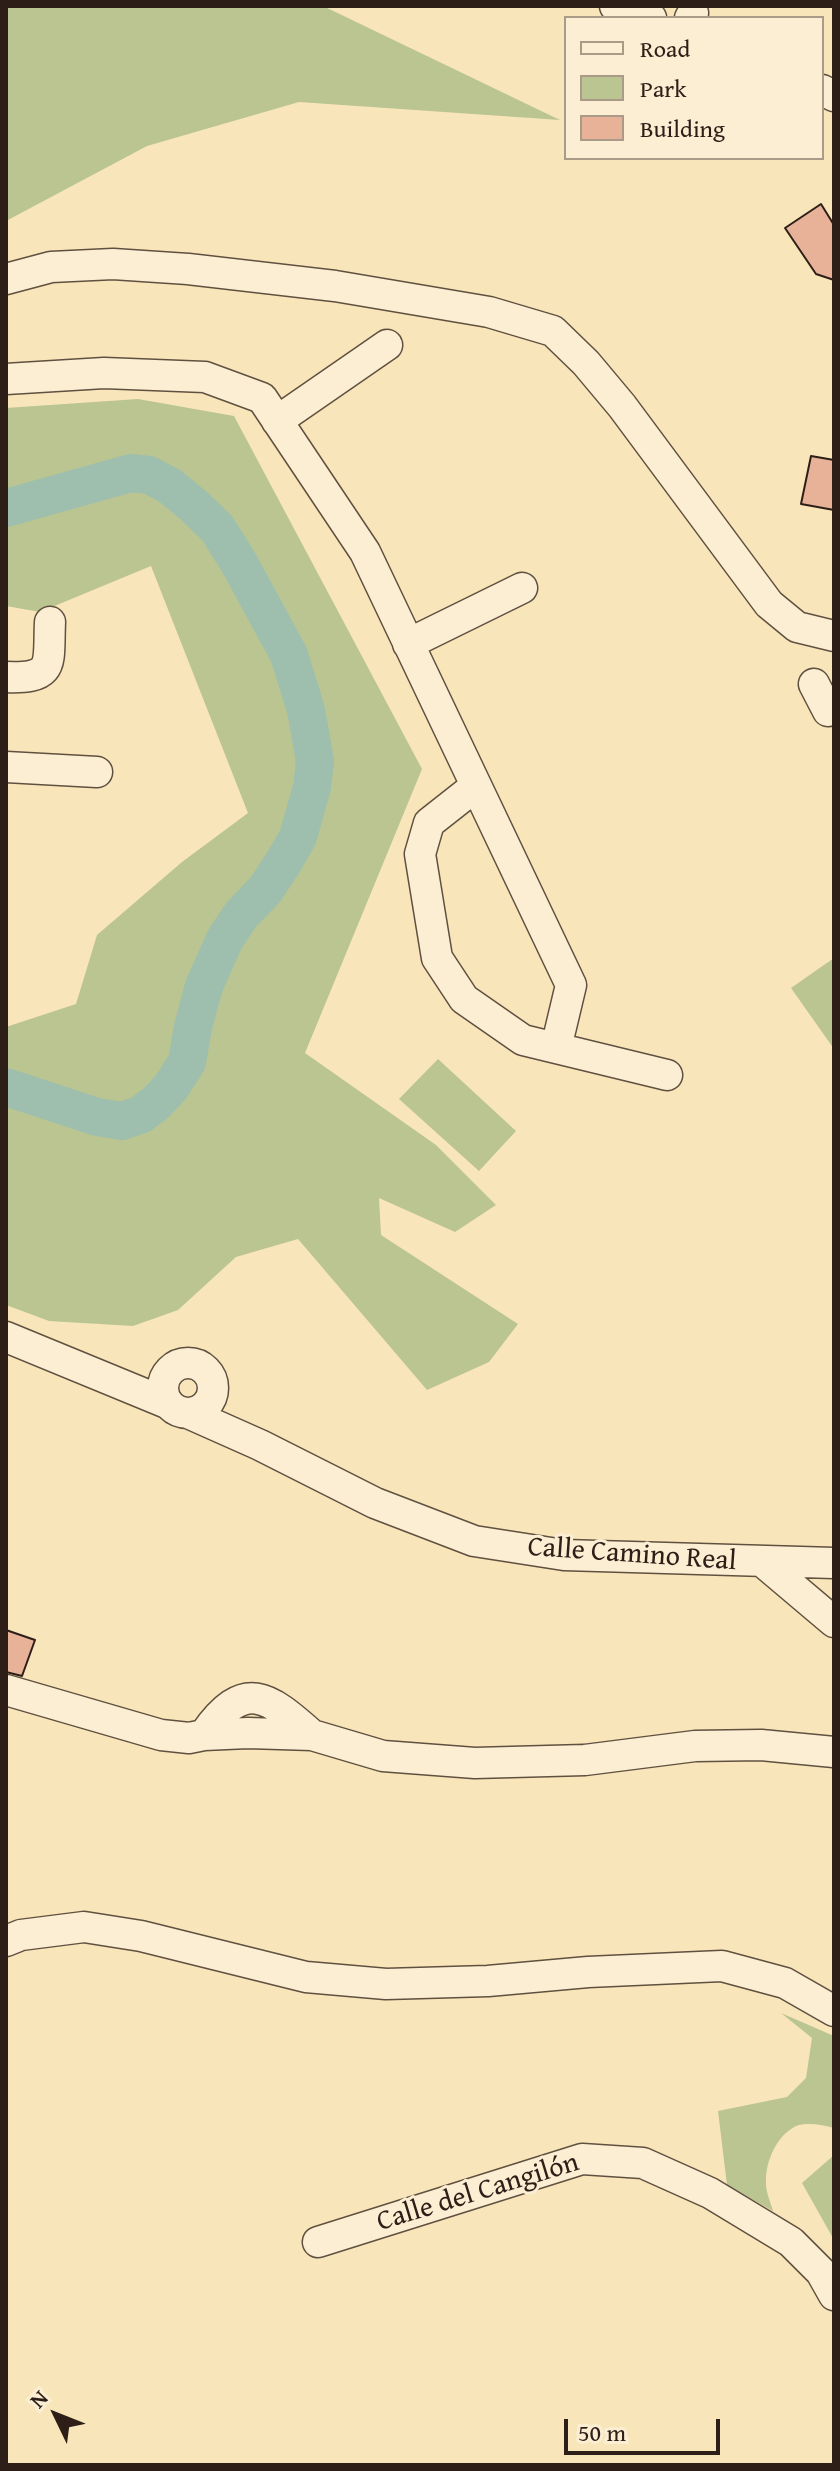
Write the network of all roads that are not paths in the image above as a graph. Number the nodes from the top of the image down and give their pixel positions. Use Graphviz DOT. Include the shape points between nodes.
graph roads {
  1 [pos="615,6"];
  2 [pos="645,16"];
  3 [pos="6,279"];
  4 [pos="387,345"];
  5 [pos="6,379"];
  6 [pos="277,421"];
  7 [pos="522,588"];
  8 [pos="50,622"];
  9 [pos="834,636"];
  10 [pos="408,644"];
  11 [pos="6,677"];
  12 [pos="6,767"];
  13 [pos="97,772"];
  14 [pos="476,786"];
  15 [pos="556,1048"];
  16 [pos="667,1075"];
  17 [pos="6,1337"];
  18 [pos="177,1365"];
  19 [pos="208,1372"];
  20 [pos="101,1375"];
  21 [pos="178,1409"];
  22 [pos="260,1445"];
  23 [pos="763,1562"];
  24 [pos="834,1563"];
  25 [pos="834,1622"];
  26 [pos="6,1690"];
  27 [pos="834,1752"];
  28 [pos="6,1941"];
  29 [pos="834,2011"];
  30 [pos="318,2242"];
  31 [pos="834,2295"];
  1 -- 2 [label="street"];
  3 -- 9 [label="street" via="51,267 188,269 489,312 553,331 622,406 769,604 797,627"];
  4 -- 6 [label="street"];
  5 -- 6 [label="street" via="104,373 205,377 262,398"];
  6 -- 10 [label="street" via="365,552"];
  7 -- 10 [label="street"];
  8 -- 11 [label="street" via="43,671 31,678"];
  10 -- 14 [label="street"];
  12 -- 13 [label="street"];
  14 -- 15 [label="street" via="571,985"];
  14 -- 15 [label="street" via="429,823 420,854 437,958 464,999 523,1040"];
  15 -- 16 [label="street"];
  17 -- 20 [label="street, Calle Camino Real"];
  18 -- 19 [label="street, Calle Camino Real" via="188,1362"];
  18 -- 20 [label="street, Calle Camino Real"];
  18 -- 21 [label="street" via="163,1382 164,1395"];
  19 -- 21 [label="street" via="213,1393 208,1403 199,1410"];
  19 -- 22 [label="street, Calle Camino Real"];
  20 -- 21 [label="street, Calle Camino Real"];
  21 -- 22 [label="street, Calle Camino Real"];
  22 -- 23 [label="street, Calle Camino Real" via="375,1503 474,1541 564,1555"];
  23 -- 24 [label="street, Calle Camino Real"];
  23 -- 25 [label="street"];
  26 -- 27 [label="street" via="152,1733 189,1738 312,1735 383,1756 475,1763 585,1760 695,1746"];
  28 -- 29 [label="street" via="84,1927 306,1977 386,1984 722,1966 785,1983"];
  30 -- 31 [label="street, Calle del Cangilón" via="582,2159 643,2163 710,2193 791,2242 821,2272"];
}
